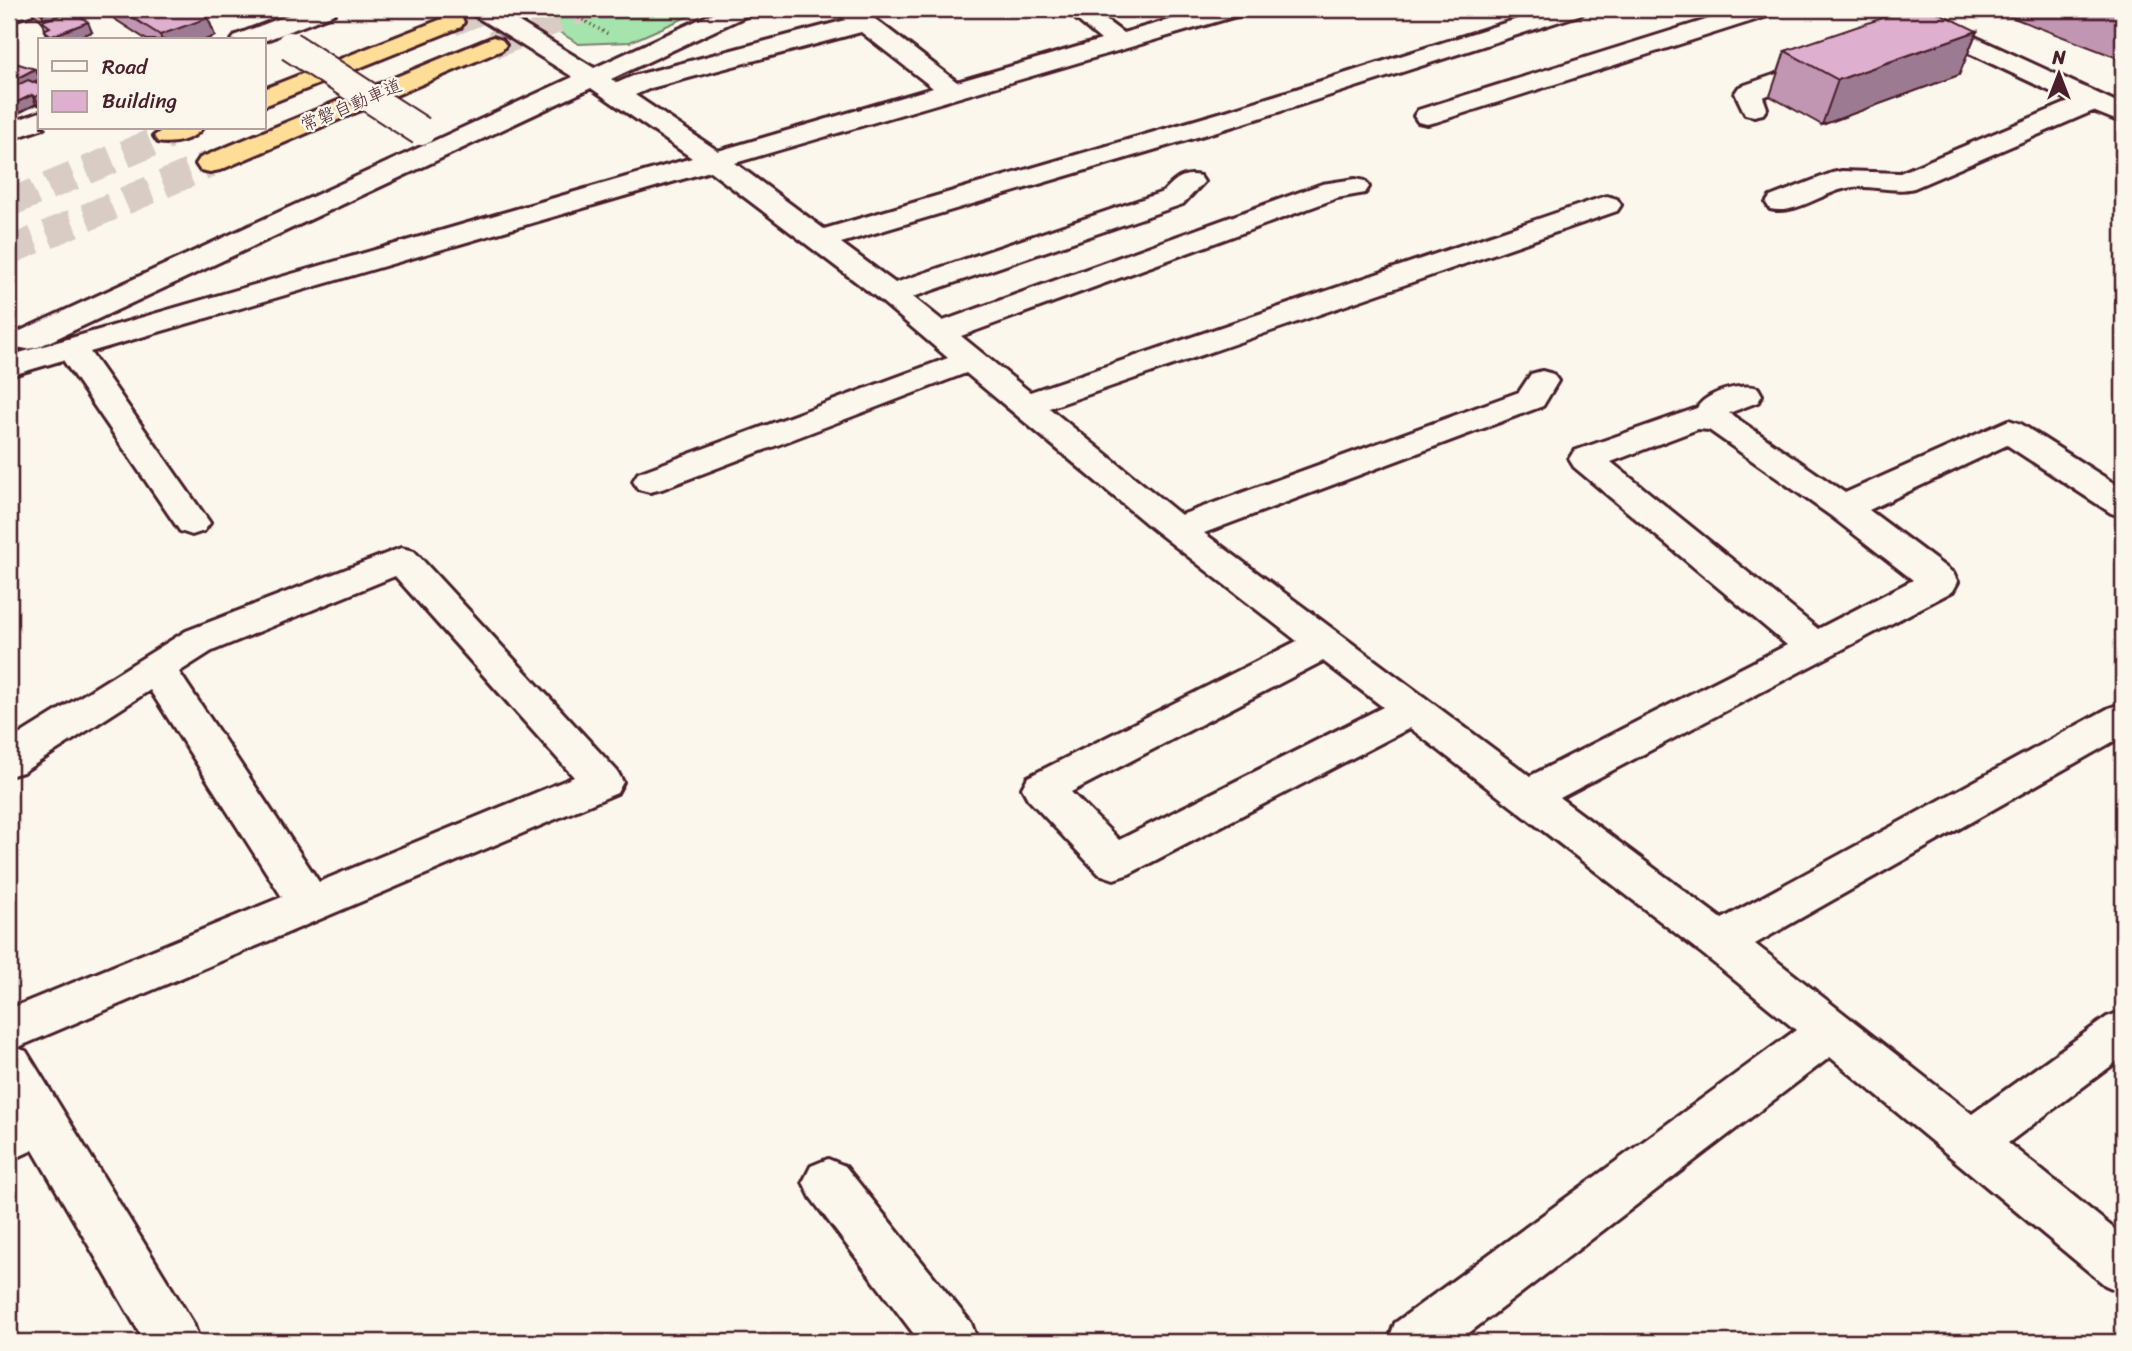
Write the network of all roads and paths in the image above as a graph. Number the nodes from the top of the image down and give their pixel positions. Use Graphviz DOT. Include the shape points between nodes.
graph roads {
  1 [pos="24,9"];
  2 [pos="325,9"];
  3 [pos="481,9"];
  4 [pos="741,9"];
  5 [pos="1076,9"];
  6 [pos="1234,9"];
  7 [pos="1573,9"];
  8 [pos="1765,9"];
  9 [pos="1895,9"];
  10 [pos="9,14"];
  11 [pos="856,16"];
  12 [pos="452,22"];
  13 [pos="1934,27"];
  14 [pos="253,37"];
  15 [pos="266,40"];
  16 [pos="1897,40"];
  17 [pos="1119,43"];
  18 [pos="493,46"];
  19 [pos="1847,58"];
  20 [pos="591,77"];
  21 [pos="951,90"];
  22 [pos="614,93"];
  23 [pos="266,96"];
  24 [pos="2093,101"];
  25 [pos="1754,108"];
  26 [pos="2123,115"];
  27 [pos="1427,116"];
  28 [pos="38,121"];
  29 [pos="9,132"];
  30 [pos="433,137"];
  31 [pos="713,160"];
  32 [pos="210,164"];
  33 [pos="1189,182"];
  34 [pos="1355,187"];
  35 [pos="1780,203"];
  36 [pos="1607,205"];
  37 [pos="819,240"];
  38 [pos="891,294"];
  39 [pos="939,333"];
  40 [pos="70,347"];
  41 [pos="9,348"];
  42 [pos="971,360"];
  43 [pos="9,366"];
  44 [pos="1542,380"];
  45 [pos="1746,395"];
  46 [pos="1025,405"];
  47 [pos="1710,420"];
  48 [pos="650,481"];
  49 [pos="2123,505"];
  50 [pos="1843,508"];
  51 [pos="192,523"];
  52 [pos="1177,530"];
  53 [pos="1326,643"];
  54 [pos="1815,647"];
  55 [pos="156,668"];
  56 [pos="1413,709"];
  57 [pos="2123,718"];
  58 [pos="9,761"];
  59 [pos="1527,796"];
  60 [pos="310,904"];
  61 [pos="1720,942"];
  62 [pos="9,1030"];
  63 [pos="1831,1030"];
  64 [pos="2123,1031"];
  65 [pos="9,1066"];
  66 [pos="24,1128"];
  67 [pos="1971,1142"];
  68 [pos="828,1182"];
  69 [pos="2123,1268"];
  70 [pos="1417,1341"];
  71 [pos="174,1342"];
  72 [pos="952,1342"];
  1 -- 10 [label="street"];
  2 -- 14 [label="street"];
  3 -- 20 [label="street"];
  4 -- 20 [label="street"];
  5 -- 17 [label="street"];
  6 -- 17 [label="street"];
  7 -- 37 [label="street" via="1235,117"];
  8 -- 27 [label="street"];
  9 -- 13 [label="street"];
  11 -- 21 [label="street"];
  11 -- 22 [label="street"];
  12 -- 23 [label="highway, 常磐自動車道"];
  13 -- 16 [label="street"];
  13 -- 24 [label="street"];
  15 -- 30 [label="street, bridge" via="290,46"];
  17 -- 21 [label="street"];
  18 -- 32 [label="highway, 常磐自動車道"];
  19 -- 25 [label="street" via="1748,93"];
  20 -- 22 [label="street"];
  20 -- 30 [label="street"];
  21 -- 31 [label="street"];
  22 -- 31 [label="street"];
  24 -- 26 [label="street"];
  24 -- 35 [label="street" via="1904,182 1842,179"];
  28 -- 29 [label="street"];
  30 -- 41 [label="street"];
  31 -- 37 [label="street"];
  31 -- 40 [label="street"];
  33 -- 38 [label="street" via="1173,198"];
  34 -- 39 [label="street" via="1332,190"];
  36 -- 46 [label="street"];
  37 -- 38 [label="street"];
  38 -- 39 [label="street"];
  39 -- 42 [label="street"];
  40 -- 43 [label="street"];
  40 -- 51 [label="street"];
  42 -- 46 [label="street"];
  42 -- 48 [label="street"];
  44 -- 52 [label="street" via="1531,398"];
  45 -- 47 [label="street" via="1714,407"];
  46 -- 52 [label="street"];
  47 -- 50 [label="street" via="1717,420"];
  47 -- 54 [label="street" via="1695,418 1586,459"];
  49 -- 50 [label="street" via="2009,431"];
  50 -- 54 [label="street" via="1940,582"];
  52 -- 53 [label="street"];
  53 -- 56 [label="street"];
  53 -- 56 [label="street" via="1042,788 1114,862"];
  54 -- 59 [label="street"];
  55 -- 58 [label="street"];
  55 -- 60 [label="street"];
  55 -- 60 [label="street" via="199,641 401,560 603,782"];
  56 -- 59 [label="street"];
  57 -- 61 [label="street"];
  59 -- 61 [label="street"];
  60 -- 62 [label="street"];
  61 -- 63 [label="street"];
  63 -- 67 [label="street"];
  63 -- 70 [label="street"];
  64 -- 67 [label="street"];
  65 -- 66 [label="street"];
  66 -- 71 [label="street"];
  67 -- 69 [label="street"];
  68 -- 72 [label="street"];
}
